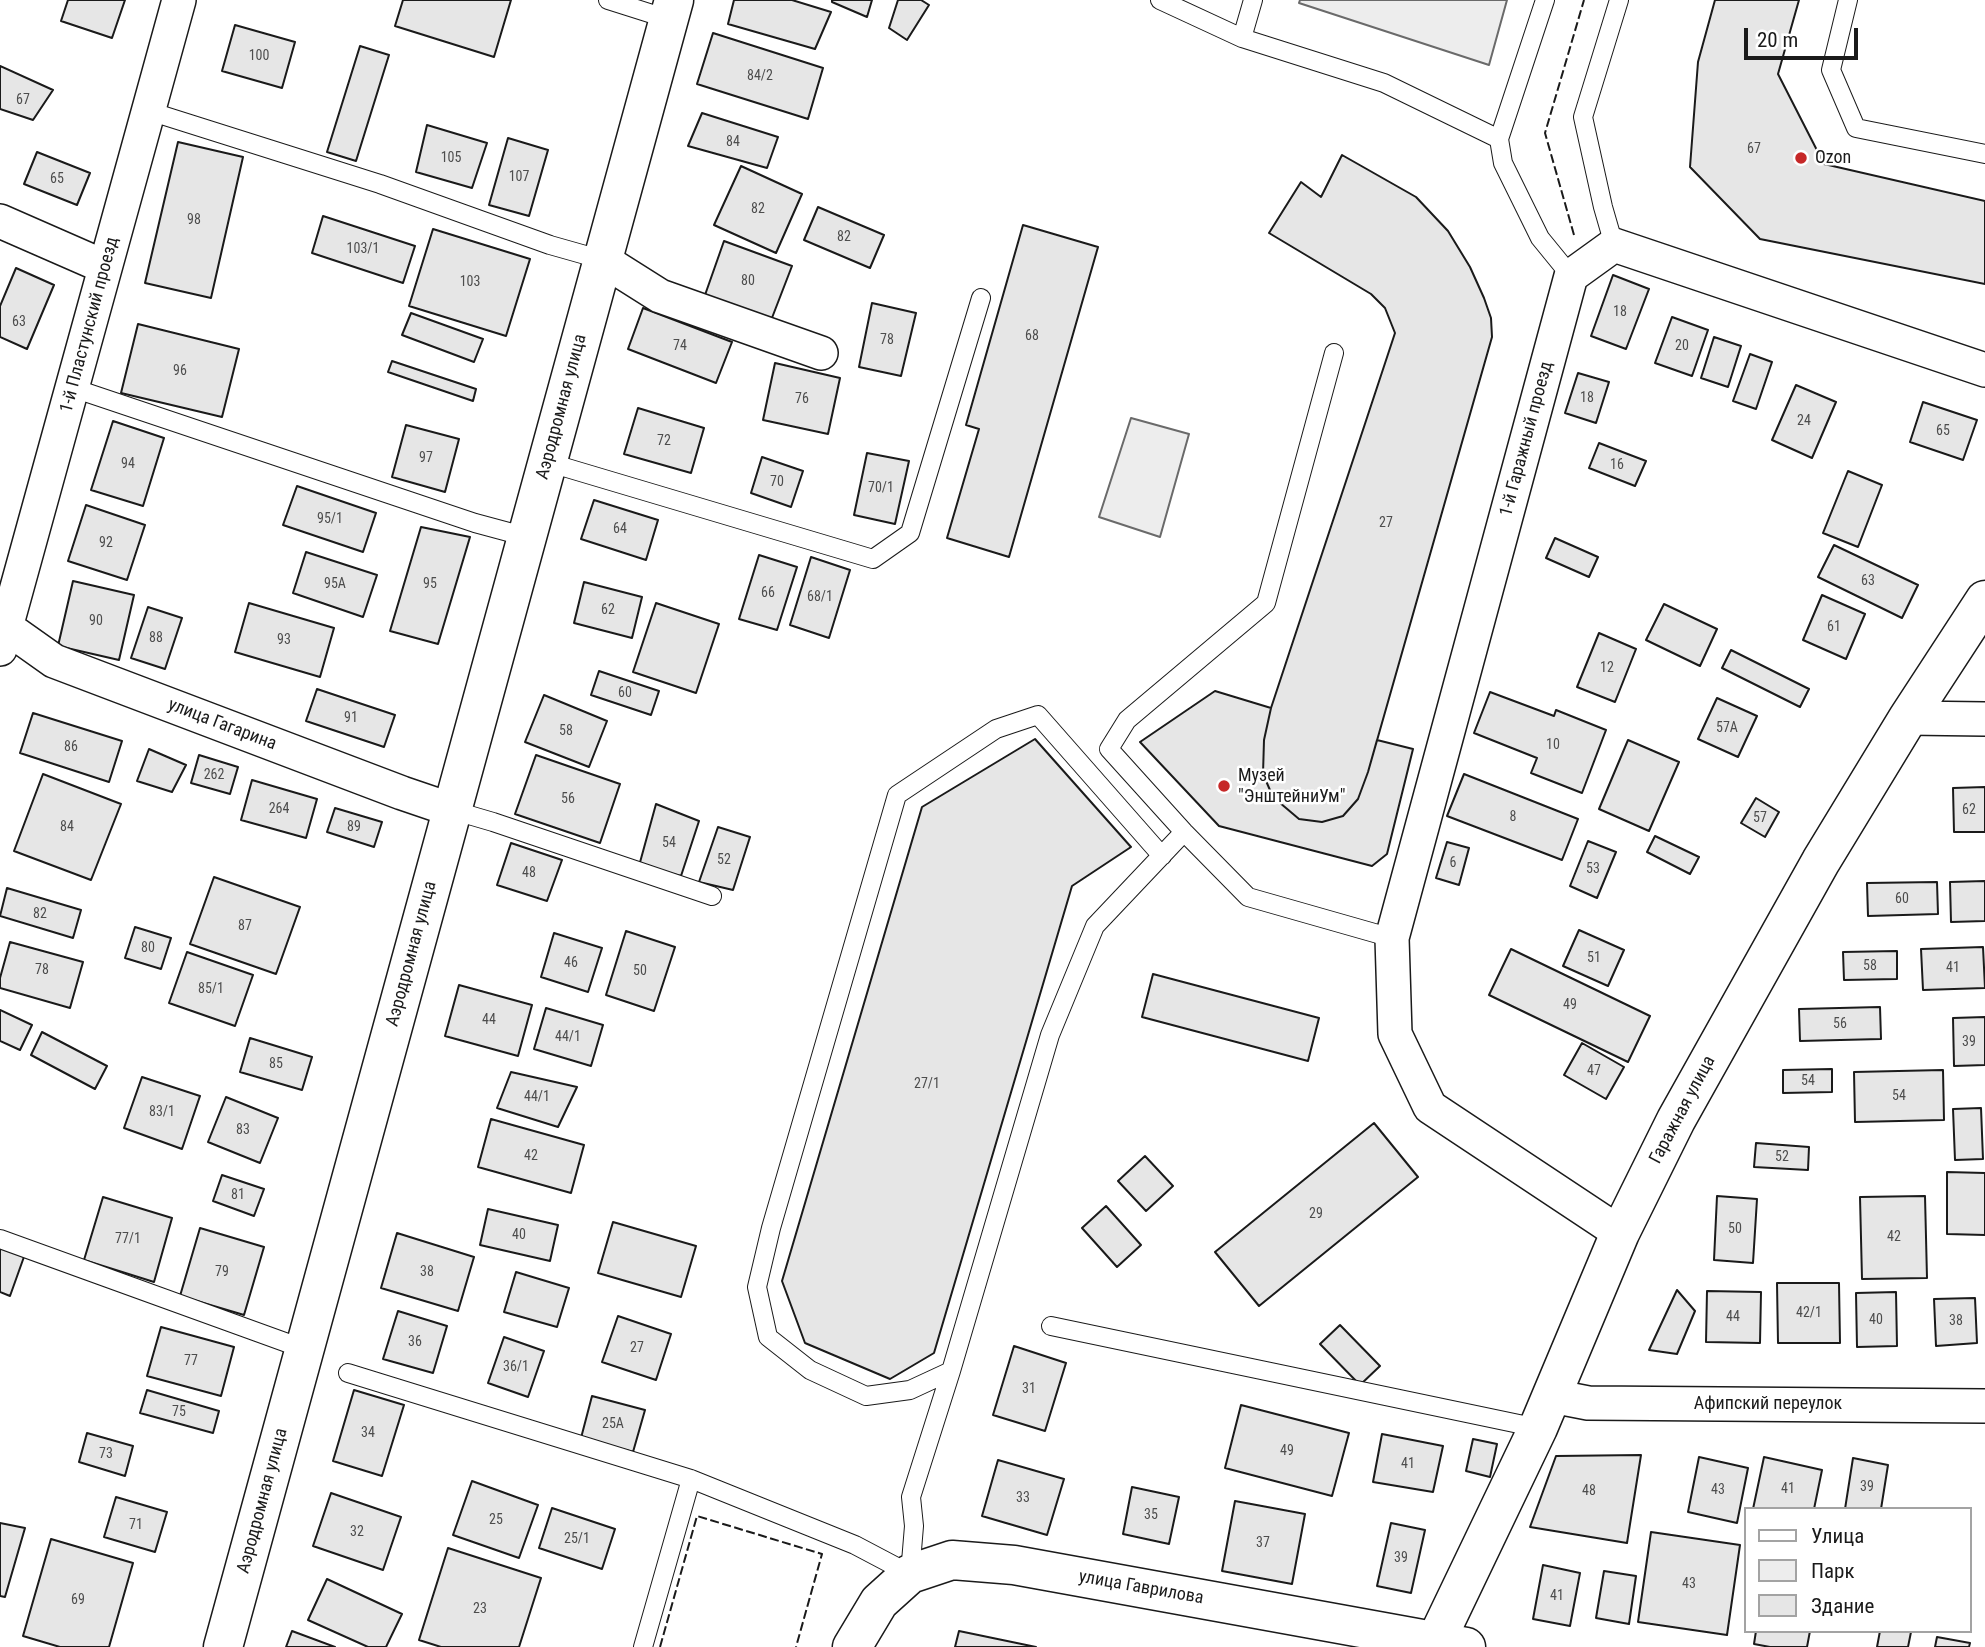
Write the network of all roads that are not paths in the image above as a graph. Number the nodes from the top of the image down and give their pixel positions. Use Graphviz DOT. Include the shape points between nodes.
graph roads {
  1 [pos="179,0"];
  2 [pos="608,0"];
  3 [pos="1160,0"];
  4 [pos="1253,0"];
  5 [pos="1545,0"];
  6 [pos="1619,0"];
  7 [pos="1848,0"];
  8 [pos="671,10"];
  9 [pos="1242,38"];
  10 [pos="149,111"];
  11 [pos="1499,139"];
  12 [pos="1985,154"];
  13 [pos="0,221"];
  14 [pos="1614,245"];
  15 [pos="603,260"];
  16 [pos="105,267"];
  17 [pos="1571,276"];
  18 [pos="981,298"];
  19 [pos="821,353"];
  20 [pos="1334,353"];
  21 [pos="1985,370"];
  22 [pos="73,388"];
  23 [pos="547,462"];
  24 [pos="527,537"];
  25 [pos="1985,600"];
  26 [pos="2,634"];
  27 [pos="1908,718"];
  28 [pos="1985,719"];
  29 [pos="452,810"];
  30 [pos="1184,832"];
  31 [pos="1162,856"];
  32 [pos="712,897"];
  33 [pos="1392,938"];
  34 [pos="1620,1233"];
  35 [pos="0,1239"];
  36 [pos="1051,1326"];
  37 [pos="304,1349"];
  38 [pos="951,1371"];
  39 [pos="348,1373"];
  40 [pos="1985,1406"];
  41 [pos="1545,1412"];
  42 [pos="691,1479"];
  43 [pos="910,1574"];
  44 [pos="1445,1645"];
  45 [pos="222,1647"];
  46 [pos="643,1647"];
  47 [pos="852,1647"];
  1 -- 10 [label="street, 1-й Пластунский проезд"];
  2 -- 8 [label="lane"];
  3 -- 9 [label="lane"];
  4 -- 9 [label="lane"];
  5 -- 11 [label="lane"];
  6 -- 14 [label="lane" via="1583,117"];
  7 -- 12 [label="lane" via="1831,70 1856,128"];
  8 -- 15 [label="street, Аэродромная улица"];
  9 -- 11 [label="lane" via="1384,83"];
  10 -- 15 [label="lane"];
  10 -- 16 [label="street, 1-й Пластунский проезд"];
  11 -- 17 [label="lane" via="1503,163 1540,238"];
  13 -- 16 [label="street"];
  14 -- 17 [label="street"];
  14 -- 21 [label="street"];
  15 -- 19 [label="street" via="660,296"];
  15 -- 23 [label="street, Аэродромная улица"];
  16 -- 22 [label="street, 1-й Пластунский проезд"];
  17 -- 33 [label="street, 1-й Гаражный проезд"];
  18 -- 23 [label="lane" via="910,533 873,559"];
  20 -- 30 [label="lane" via="1266,603 1127,720 1109,749"];
  22 -- 24 [label="lane"];
  22 -- 26 [label="street, 1-й Пластунский проезд"];
  23 -- 24 [label="street, Аэродромная улица"];
  24 -- 29 [label="street, Аэродромная улица"];
  25 -- 27 [label="street, Гаражная улица"];
  26 -- 29 [label="street, улица Гагарина" via="54,661"];
  27 -- 28 [label="street"];
  27 -- 34 [label="street, Гаражная улица" via="1821,861 1676,1120"];
  29 -- 32 [label="lane"];
  29 -- 37 [label="street, Аэродромная улица"];
  30 -- 31 [label="lane"];
  30 -- 33 [label="lane" via="1248,897"];
  31 -- 38 [label="lane" via="1095,926 1055,1023"];
  31 -- 38 [label="lane" via="1038,715 996,729 897,795 757,1287 768,1337 810,1370 866,1396 910,1390"];
  33 -- 34 [label="street, 1-й Гаражный проезд" via="1395,1034 1430,1107"];
  34 -- 41 [label="street, Гаражная улица"];
  35 -- 37 [label="lane"];
  36 -- 41 [label="lane"];
  37 -- 45 [label="street, Аэродромная улица"];
  38 -- 43 [label="lane" via="911,1497"];
  39 -- 42 [label="lane"];
  40 -- 41 [label="street, Афипский переулок" via="1588,1403"];
  41 -- 44 [label="street, Гаражная улица"];
  42 -- 43 [label="lane" via="855,1545"];
  42 -- 46 [label="lane"];
  43 -- 44 [label="street, улица Гаврилова" via="952,1560 1014,1565"];
  43 -- 47 [label="street, улица Гаврилова" via="879,1602"];
}
